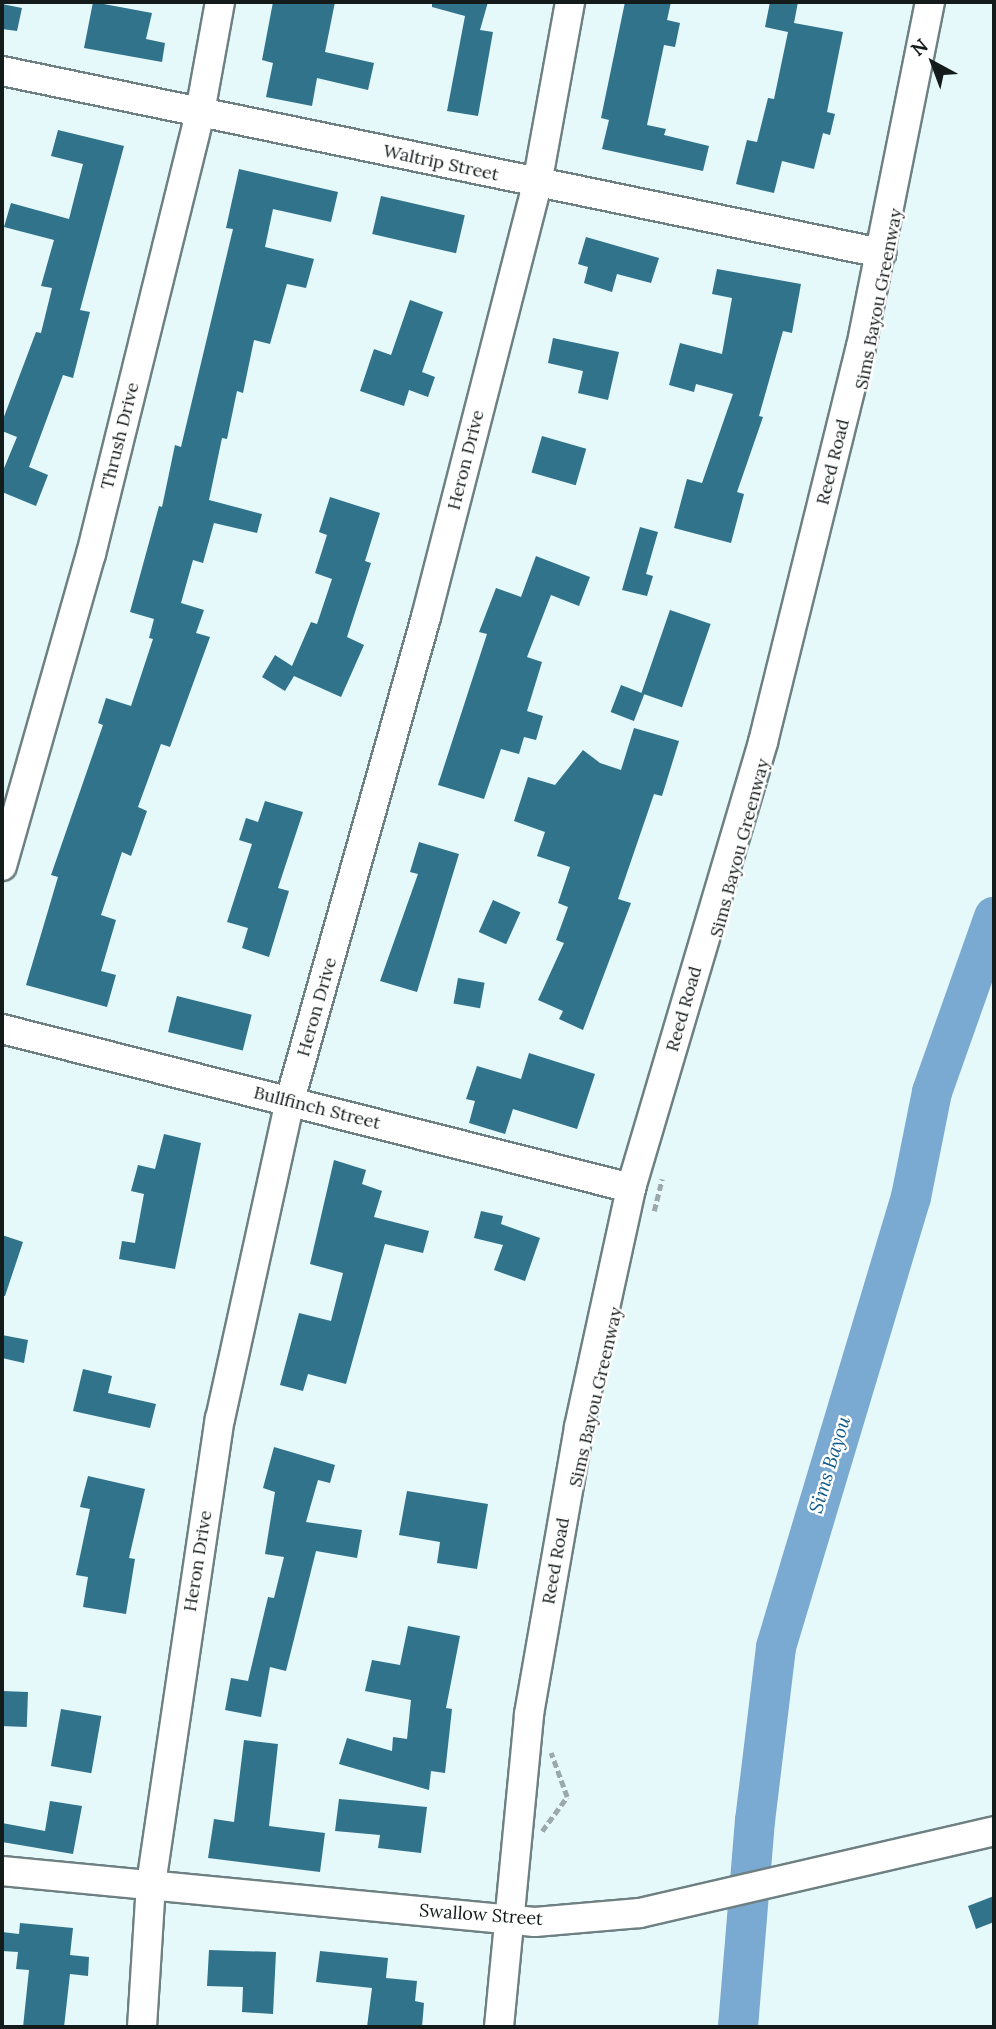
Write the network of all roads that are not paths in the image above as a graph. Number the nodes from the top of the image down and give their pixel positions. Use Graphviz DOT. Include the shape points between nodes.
graph roads {
  1 [pos="219,2"];
  2 [pos="570,2"];
  3 [pos="930,2"];
  4 [pos="2,71"];
  5 [pos="200,112"];
  6 [pos="537,184"];
  7 [pos="881,253"];
  8 [pos="2,866"];
  9 [pos="2,1030"];
  10 [pos="290,1100"];
  11 [pos="631,1188"];
  12 [pos="994,1831"];
  13 [pos="2,1871"];
  14 [pos="151,1884"];
  15 [pos="507,1919"];
  16 [pos="142,2027"];
  17 [pos="499,2027"];
  1 -- 5 [label="street, Thrush Drive"];
  2 -- 6 [label="street, Heron Drive"];
  3 -- 7 [label="street, Reed Road"];
  4 -- 5 [label="street, Waltrip Street"];
  5 -- 6 [label="street, Waltrip Street"];
  5 -- 8 [label="street, Thrush Drive" via="91,554"];
  6 -- 7 [label="street, Waltrip Street"];
  6 -- 10 [label="street, Heron Drive" via="422,630"];
  7 -- 11 [label="street, Reed Road" via="763,742"];
  9 -- 10 [label="street, Bullfinch Street"];
  10 -- 11 [label="street, Bullfinch Street"];
  10 -- 14 [label="street, Heron Drive" via="220,1419"];
  11 -- 15 [label="street, Reed Road" via="579,1427 531,1700"];
  12 -- 15 [label="street, Swallow Street" via="640,1913 542,1921"];
  13 -- 14 [label="street, Swallow Street"];
  14 -- 15 [label="street, Swallow Street"];
  14 -- 16 [label="street, Heron Drive"];
  15 -- 17 [label="street, Reed Road"];
}
